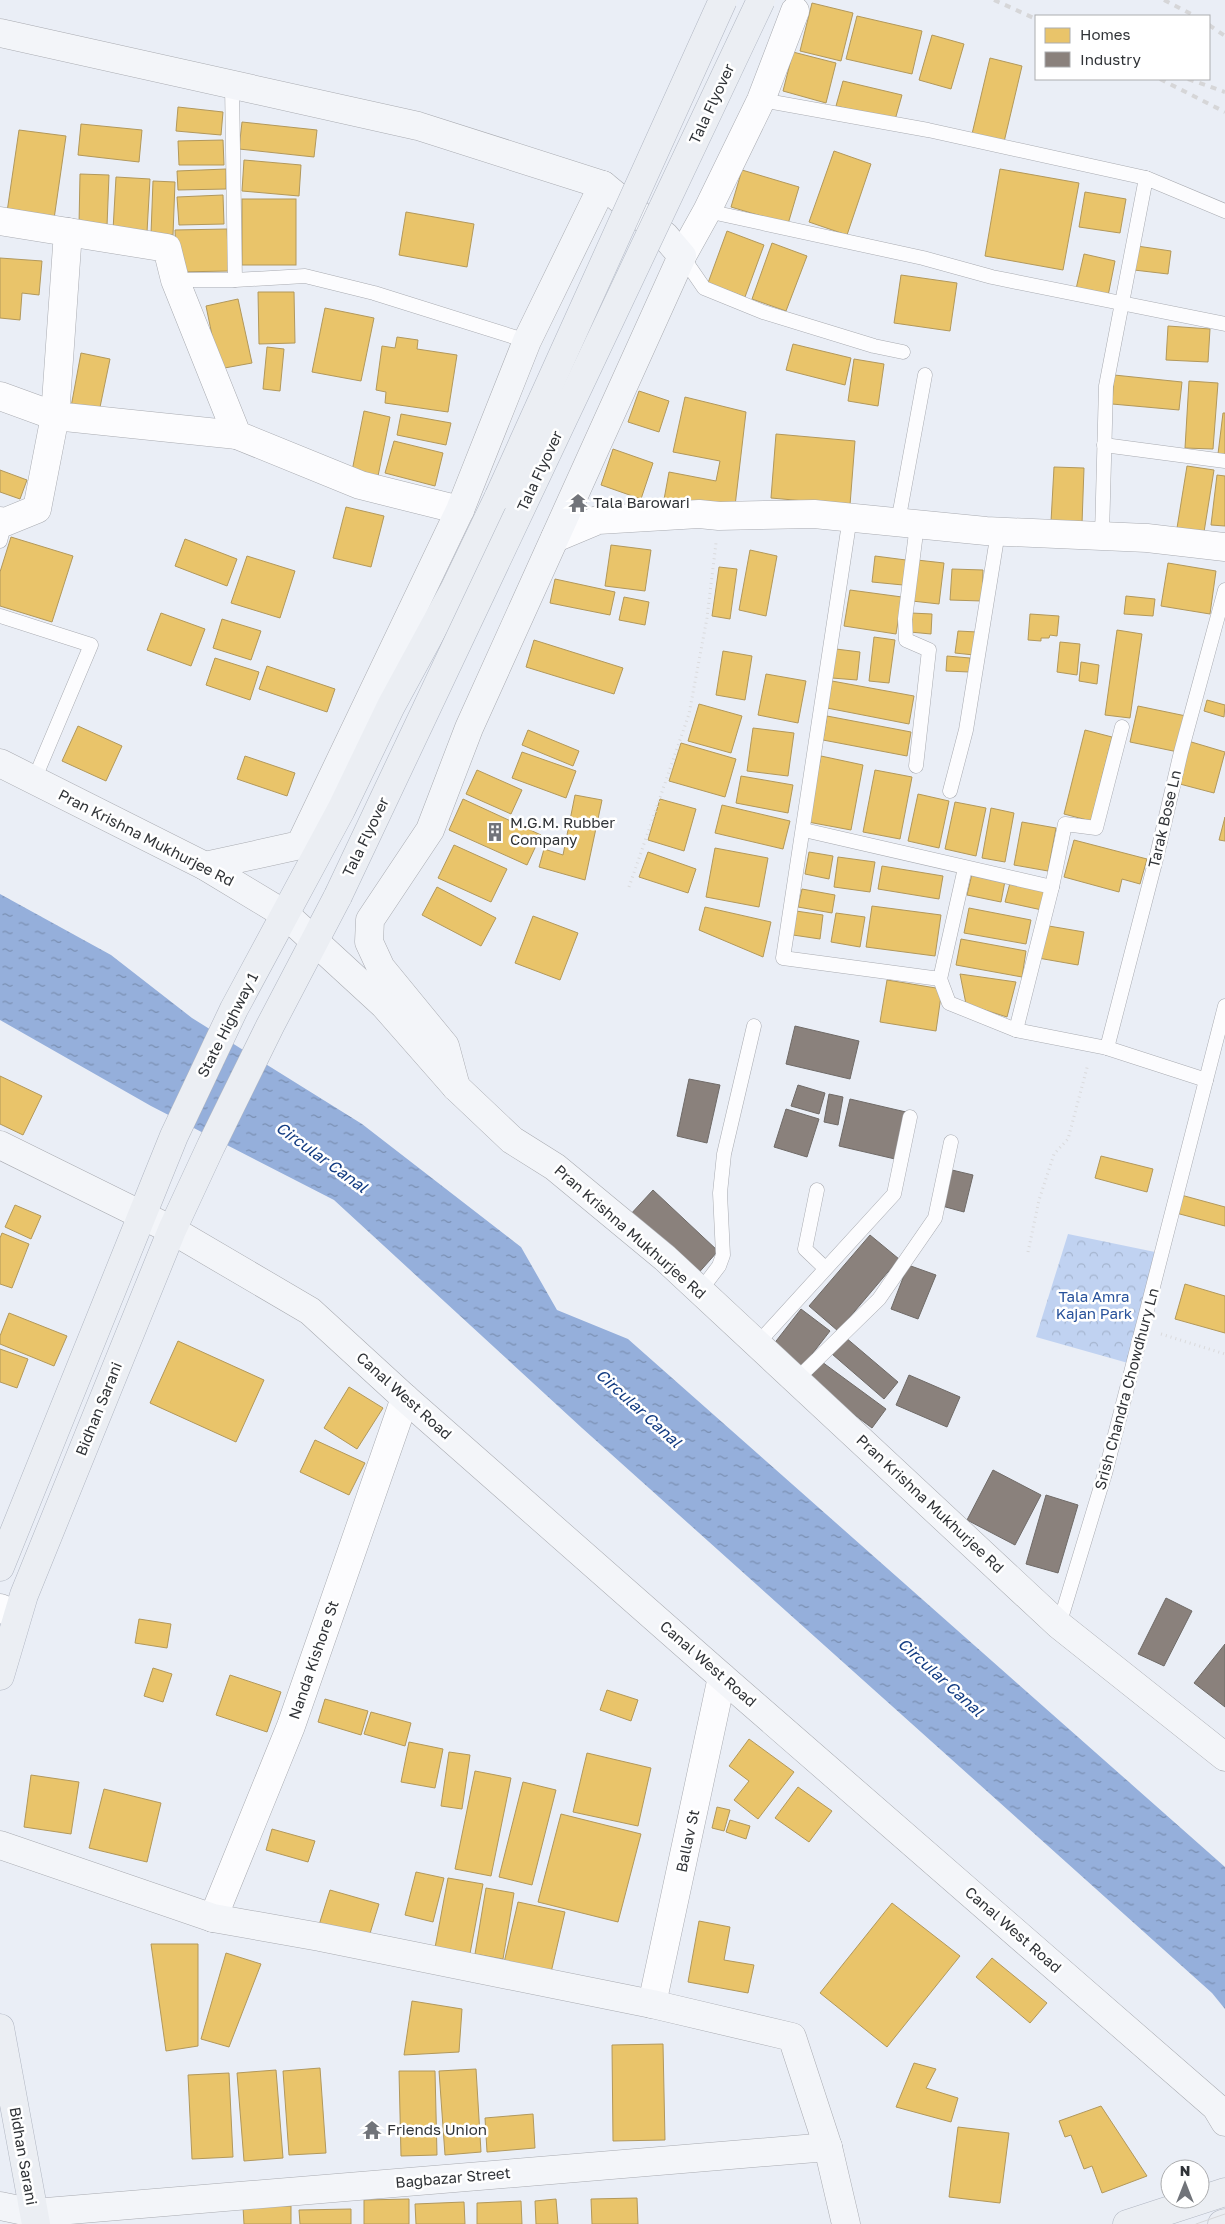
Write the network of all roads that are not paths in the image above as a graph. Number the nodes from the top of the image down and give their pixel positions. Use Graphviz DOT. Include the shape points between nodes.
graph roads {
  1 [pos="723,0"];
  2 [pos="761,0"];
  3 [pos="795,11"];
  4 [pos="0,33"];
  5 [pos="232,85"];
  6 [pos="761,100"];
  7 [pos="1146,178"];
  8 [pos="602,185"];
  9 [pos="1225,211"];
  10 [pos="707,212"];
  11 [pos="0,220"];
  12 [pos="68,232"];
  13 [pos="682,256"];
  14 [pos="175,280"];
  15 [pos="235,280"];
  16 [pos="1122,303"];
  17 [pos="1225,324"];
  18 [pos="527,341"];
  19 [pos="903,352"];
  20 [pos="925,375"];
  21 [pos="0,396"];
  22 [pos="55,416"];
  23 [pos="237,435"];
  24 [pos="1104,444"];
  25 [pos="1225,461"];
  26 [pos="460,510"];
  27 [pos="850,517"];
  28 [pos="908,524"];
  29 [pos="2,528"];
  30 [pos="998,532"];
  31 [pos="1102,535"];
  32 [pos="555,538"];
  33 [pos="1225,547"];
  34 [pos="1225,590"];
  35 [pos="0,616"];
  36 [pos="1122,727"];
  37 [pos="0,763"];
  38 [pos="916,766"];
  39 [pos="34,780"];
  40 [pos="950,791"];
  41 [pos="804,830"];
  42 [pos="205,866"];
  43 [pos="965,868"];
  44 [pos="1052,887"];
  45 [pos="286,915"];
  46 [pos="316,940"];
  47 [pos="940,979"];
  48 [pos="1225,1006"];
  49 [pos="754,1026"];
  50 [pos="1016,1030"];
  51 [pos="1107,1048"];
  52 [pos="1206,1080"];
  53 [pos="456,1087"];
  54 [pos="910,1117"];
  55 [pos="951,1142"];
  56 [pos="0,1145"];
  57 [pos="817,1190"];
  58 [pos="141,1216"];
  59 [pos="172,1230"];
  60 [pos="825,1268"];
  61 [pos="700,1291"];
  62 [pos="757,1344"];
  63 [pos="796,1380"];
  64 [pos="405,1398"];
  65 [pos="0,1567"];
  66 [pos="9,1612"];
  67 [pos="1059,1625"];
  68 [pos="0,1676"];
  69 [pos="722,1677"];
  70 [pos="1225,1758"];
  71 [pos="0,1845"];
  72 [pos="213,1918"];
  73 [pos="652,2004"];
  74 [pos="0,2028"];
  75 [pos="1225,2122"];
  76 [pos="828,2147"];
  77 [pos="1225,2192"];
  78 [pos="0,2206"];
  79 [pos="35,2218"];
  80 [pos="846,2224"];
  81 [pos="1127,2224"];
  1 -- 45 [label="main road, Tala Flyover, bridge" via="454,590 391,706"];
  2 -- 46 [label="main road, Tala Flyover, bridge"];
  3 -- 6 [label="street"];
  4 -- 5 [label="street"];
  5 -- 8 [label="street" via="418,126"];
  5 -- 15 [label="lane"];
  6 -- 7 [label="lane" via="928,130"];
  6 -- 10 [label="street"];
  7 -- 9 [label="lane"];
  7 -- 16 [label="lane"];
  8 -- 13 [label="street" via="664,236"];
  8 -- 18 [label="street"];
  10 -- 13 [label="street"];
  10 -- 16 [label="lane"];
  11 -- 12 [label="street"];
  12 -- 14 [label="street" via="167,248"];
  12 -- 22 [label="street"];
  13 -- 19 [label="lane" via="704,288 763,312"];
  13 -- 32 [label="street"];
  14 -- 15 [label="lane"];
  14 -- 23 [label="street"];
  15 -- 18 [label="lane" via="305,276 374,293"];
  16 -- 17 [label="lane"];
  16 -- 24 [label="lane" via="1106,386"];
  18 -- 26 [label="street"];
  20 -- 28 [label="lane"];
  21 -- 22 [label="street"];
  22 -- 23 [label="street"];
  22 -- 29 [label="street" via="37,509"];
  23 -- 26 [label="street" via="360,485"];
  24 -- 25 [label="lane"];
  24 -- 31 [label="lane"];
  26 -- 42 [label="street" via="300,845"];
  27 -- 28 [label="street"];
  27 -- 32 [label="street" via="699,514 598,520"];
  27 -- 41 [label="lane"];
  28 -- 30 [label="street"];
  28 -- 38 [label="lane" via="906,640 929,650"];
  30 -- 31 [label="street"];
  30 -- 40 [label="lane" via="966,730"];
  31 -- 33 [label="street"];
  32 -- 53 [label="street" via="468,728 430,830 370,920 369,942 381,968 444,1046"];
  34 -- 51 [label="lane, Tarak Bose Ln"];
  35 -- 39 [label="lane" via="91,645"];
  36 -- 44 [label="lane" via="1096,828 1065,824"];
  37 -- 39 [label="street, Pran Krishna Mukhurjee Rd"];
  39 -- 42 [label="street, Pran Krishna Mukhurjee Rd"];
  41 -- 43 [label="lane"];
  41 -- 47 [label="lane" via="783,958"];
  42 -- 45 [label="street, Pran Krishna Mukhurjee Rd"];
  43 -- 44 [label="lane"];
  43 -- 47 [label="lane"];
  44 -- 50 [label="lane"];
  45 -- 46 [label="street, Pran Krishna Mukhurjee Rd"];
  45 -- 58 [label="main road, State Highway 1" via="234,1009 174,1136"];
  46 -- 53 [label="street, Pran Krishna Mukhurjee Rd" via="384,1005"];
  46 -- 59 [label="main road, Bidhan Sarani" via="270,1026"];
  47 -- 50 [label="lane" via="949,1003"];
  48 -- 52 [label="lane, Srish Chandra Chowdhury Ln"];
  49 -- 61 [label="lane" via="724,1154 720,1193 723,1255 719,1266"];
  50 -- 51 [label="lane"];
  51 -- 52 [label="lane"];
  52 -- 67 [label="lane, Srish Chandra Chowdhury Ln" via="1106,1470"];
  53 -- 61 [label="street, Pran Krishna Mukhurjee Rd" via="512,1140 555,1167"];
  54 -- 60 [label="lane" via="894,1194"];
  55 -- 63 [label="lane" via="935,1218 879,1299"];
  56 -- 58 [label="street, Canal West Road"];
  57 -- 60 [label="lane" via="805,1249"];
  58 -- 59 [label="street, Canal West Road"];
  58 -- 65 [label="main road"];
  59 -- 64 [label="street, Canal West Road" via="310,1311"];
  59 -- 66 [label="main road, Bidhan Sarani"];
  60 -- 62 [label="lane"];
  61 -- 62 [label="street, Pran Krishna Mukhurjee Rd"];
  62 -- 63 [label="street, Pran Krishna Mukhurjee Rd"];
  63 -- 67 [label="street, Pran Krishna Mukhurjee Rd"];
  64 -- 69 [label="street, Canal West Road"];
  64 -- 72 [label="street, Nanda Kishore St" via="291,1726"];
  66 -- 68 [label="main road, Bidhan Sarani"];
  67 -- 70 [label="street, Pran Krishna Mukhurjee Rd"];
  69 -- 73 [label="street, Ballav St"];
  69 -- 75 [label="street, Canal West Road" via="1216,2107"];
  71 -- 72 [label="street"];
  72 -- 73 [label="street" via="330,1938"];
  73 -- 76 [label="street" via="792,2037"];
  74 -- 79 [label="main road, Bidhan Sarani"];
  76 -- 79 [label="street, Bagbazar Street"];
  76 -- 80 [label="street"];
  77 -- 81 [label="main road"];
  78 -- 79 [label="street, Bagbazar Street"];
}
